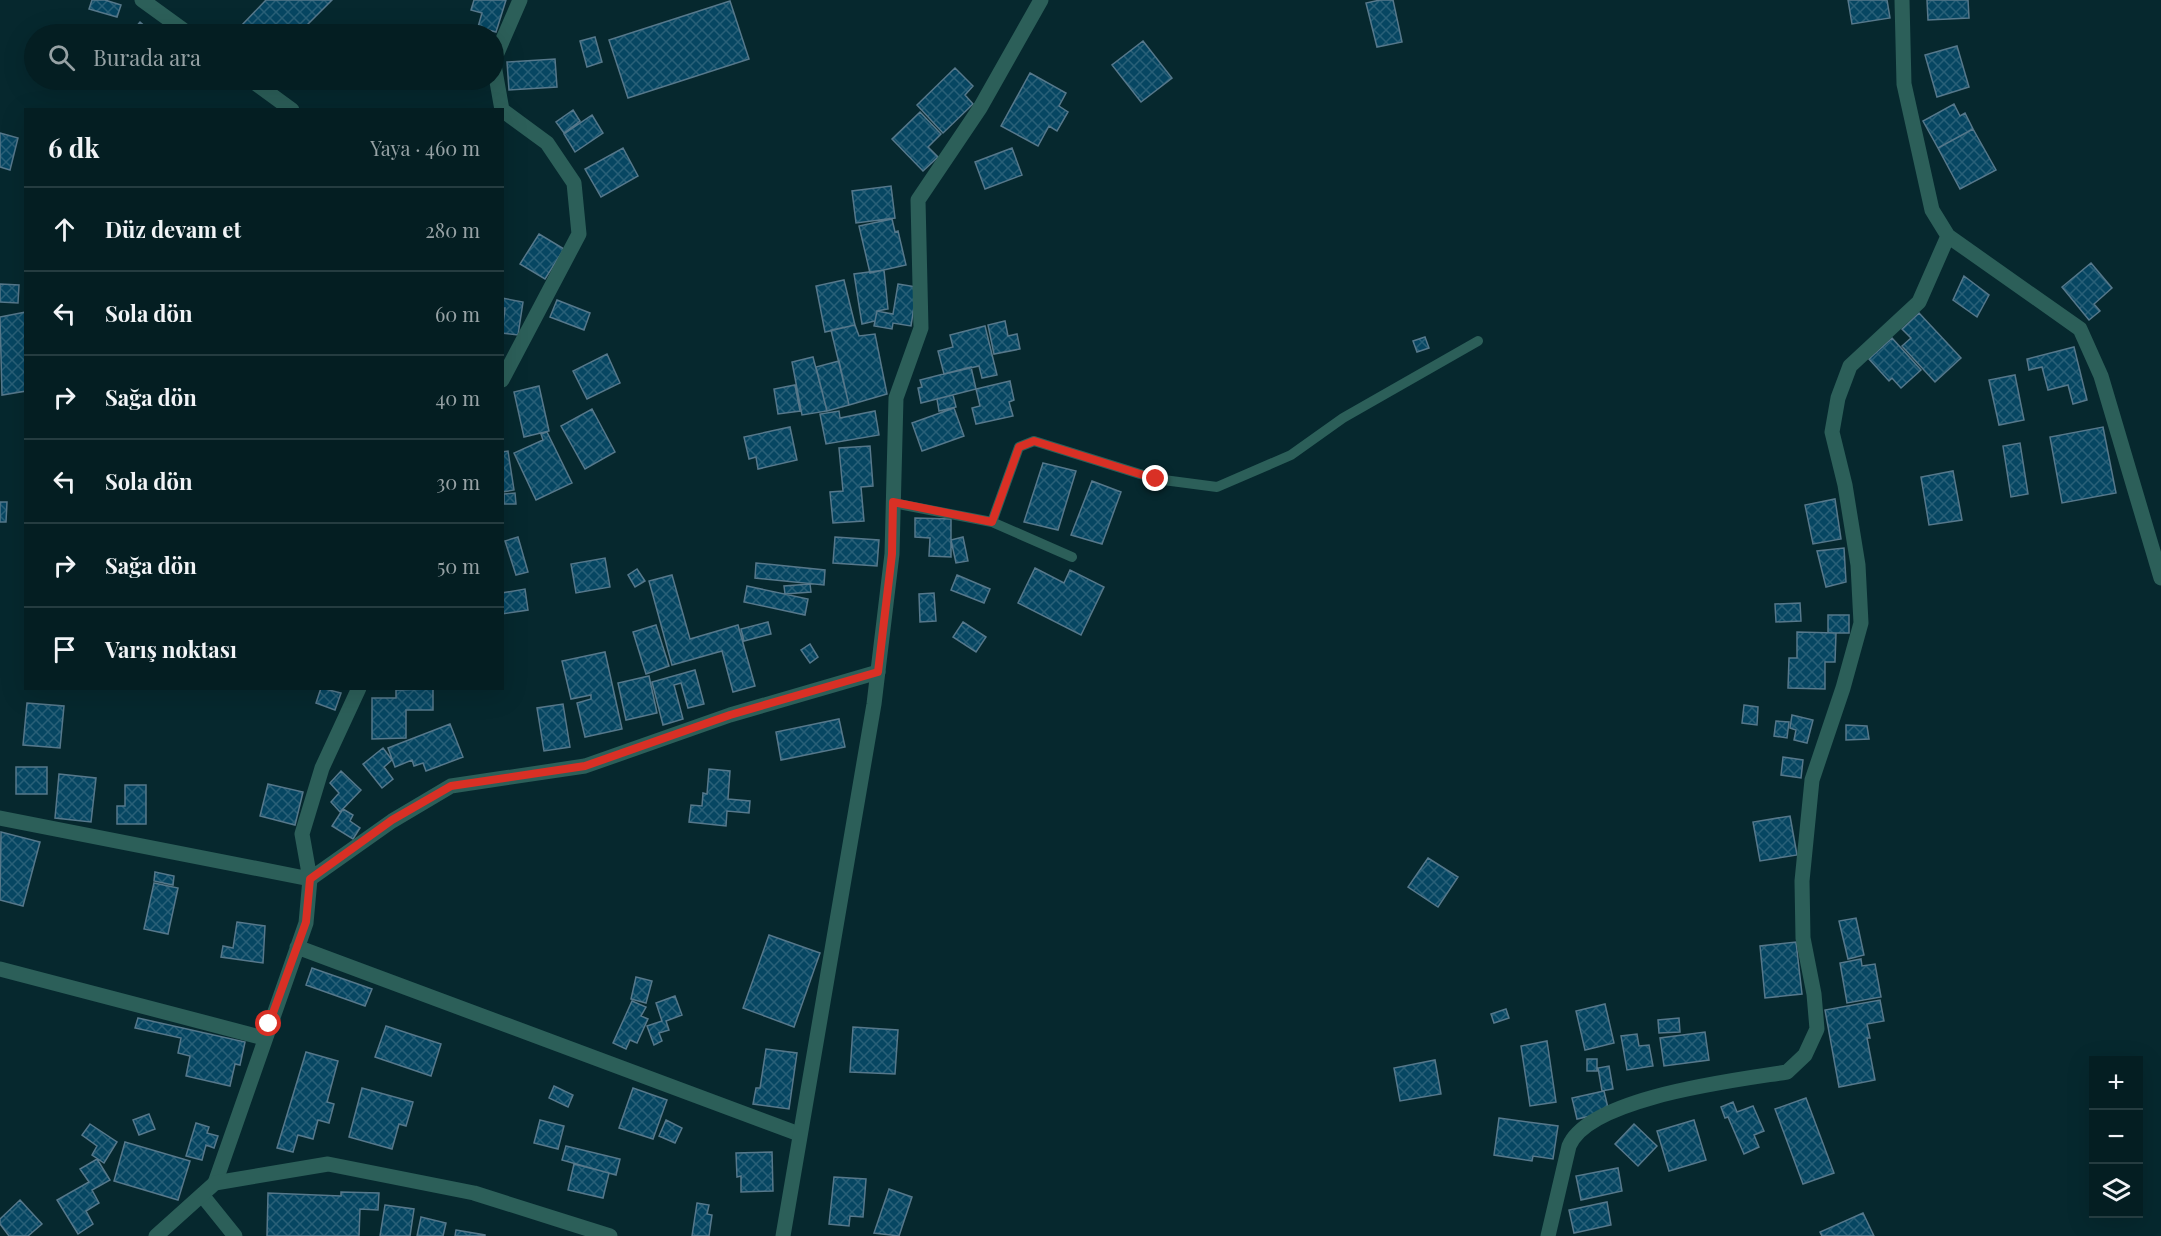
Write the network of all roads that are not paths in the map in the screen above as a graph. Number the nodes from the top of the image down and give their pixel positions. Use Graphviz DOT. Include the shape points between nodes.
graph roads {
  1 [pos="142,0"];
  2 [pos="520,0"];
  3 [pos="1041,0"];
  4 [pos="1902,0"];
  5 [pos="175,24"];
  6 [pos="504,37"];
  7 [pos="265,90"];
  8 [pos="499,90"];
  9 [pos="289,108"];
  10 [pos="502,108"];
  11 [pos="504,111"];
  12 [pos="1948,236"];
  13 [pos="1478,341"];
  14 [pos="504,376"];
  15 [pos="893,502"];
  16 [pos="992,522"];
  17 [pos="1072,557"];
  18 [pos="2161,578"];
  19 [pos="878,672"];
  20 [pos="358,690"];
  21 [pos="0,818"];
  22 [pos="310,879"];
  23 [pos="297,947"];
  24 [pos="0,969"];
  25 [pos="264,1038"];
  26 [pos="799,1134"];
  27 [pos="215,1183"];
  28 [pos="202,1195"];
  29 [pos="156,1236"];
  30 [pos="235,1236"];
  31 [pos="610,1236"];
  32 [pos="783,1236"];
  33 [pos="1548,1236"];
  1 -- 5 [label="street"];
  2 -- 6 [label="street"];
  3 -- 15 [label="street" via="980,108 918,200 921,328 896,398"];
  4 -- 12 [label="street" via="1904,84 1932,210"];
  7 -- 9 [label="street"];
  8 -- 10 [label="street"];
  11 -- 14 [label="street" via="547,143 574,183 579,234"];
  12 -- 18 [label="street" via="2080,329 2100,376"];
  12 -- 33 [label="street" via="1919,302 1850,366 1838,398 1832,432 1858,565 1861,623 1812,780 1802,881 1803,938 1817,1029 1805,1055 1787,1072 1630,1102 1574,1135"];
  13 -- 16 [label="lane" via="1343,418 1291,455 1217,487 1156,479 1034,441 1019,447"];
  15 -- 16 [label="lane"];
  15 -- 19 [label="street" via="892,554"];
  16 -- 17 [label="lane"];
  19 -- 22 [label="street" via="730,715 585,766 451,786 392,820"];
  19 -- 26 [label="street"];
  20 -- 22 [label="street" via="322,768 302,834"];
  21 -- 22 [label="street"];
  22 -- 23 [label="street" via="306,922"];
  23 -- 25 [label="street"];
  23 -- 26 [label="street"];
  24 -- 25 [label="street"];
  25 -- 27 [label="street"];
  26 -- 32 [label="street"];
  27 -- 28 [label="street"];
  27 -- 31 [label="street" via="328,1164 474,1193"];
  28 -- 29 [label="street"];
  28 -- 30 [label="street"];
}
